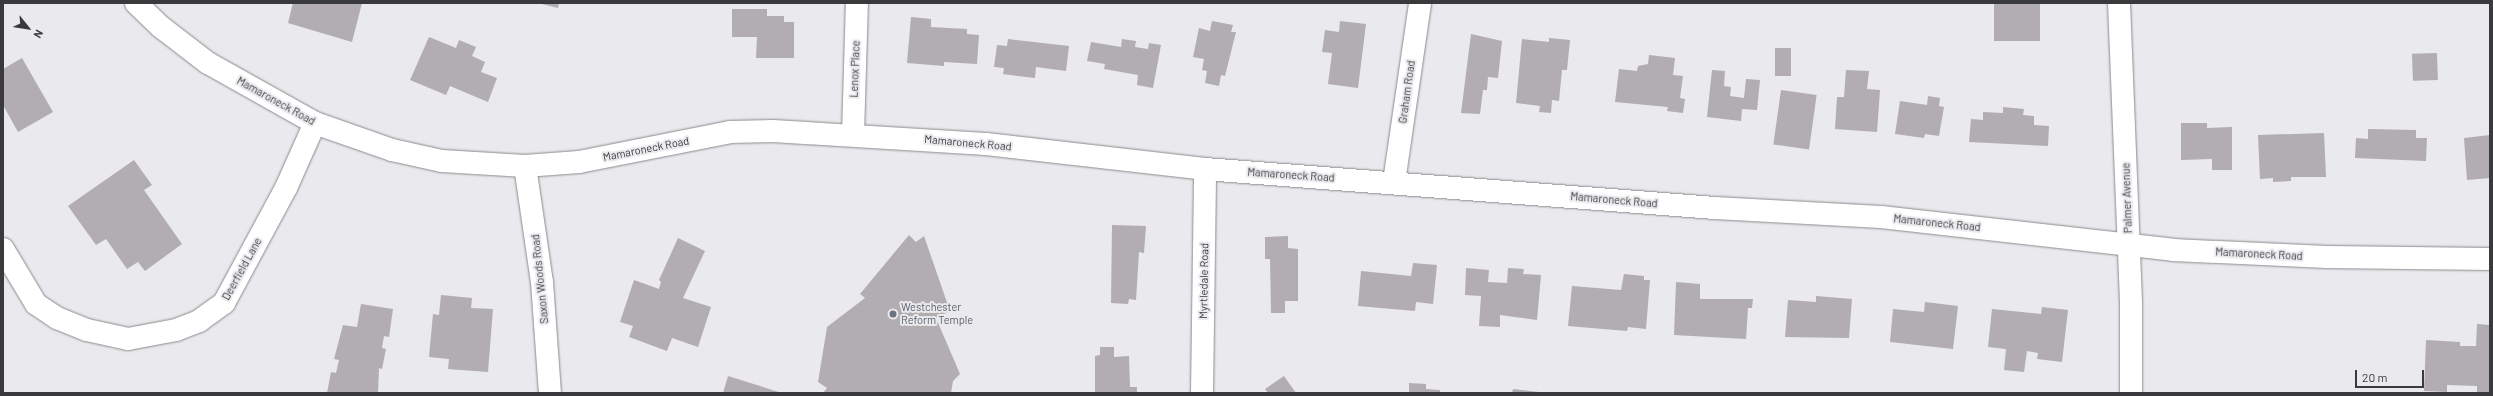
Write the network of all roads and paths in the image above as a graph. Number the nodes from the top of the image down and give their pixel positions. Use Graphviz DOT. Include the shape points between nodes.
graph roads {
  1 [pos="136,3"];
  2 [pos="857,3"];
  3 [pos="1420,3"];
  4 [pos="2118,3"];
  5 [pos="315,123"];
  6 [pos="853,135"];
  7 [pos="525,166"];
  8 [pos="1205,168"];
  9 [pos="1394,182"];
  10 [pos="2129,245"];
  11 [pos="3,249"];
  12 [pos="2490,259"];
  13 [pos="550,393"];
  14 [pos="1202,393"];
  15 [pos="2131,393"];
  1 -- 5 [label="street, Mamaroneck Road" via="161,27 208,63"];
  2 -- 6 [label="street, Lenox Place"];
  3 -- 9 [label="street, Graham Road"];
  4 -- 10 [label="street, Palmer Avenue"];
  5 -- 7 [label="street, Mamaroneck Road" via="392,150 442,161"];
  5 -- 11 [label="street, Deerfield Lane" via="286,188 224,302 199,321 176,330 128,339 87,330 57,318 36,304"];
  6 -- 7 [label="street, Mamaroneck Road" via="773,130 730,132 579,162"];
  6 -- 8 [label="street, Mamaroneck Road" via="986,144"];
  7 -- 13 [label="street, Saxon Woods Road" via="542,282"];
  8 -- 9 [label="street, Mamaroneck Road"];
  8 -- 14 [label="street, Myrtledale Road"];
  9 -- 10 [label="street, Mamaroneck Road" via="1715,208 1881,217"];
  10 -- 12 [label="street, Mamaroneck Road" via="2173,250 2327,257"];
  10 -- 15 [label="street, Palmer Avenue"];
}
